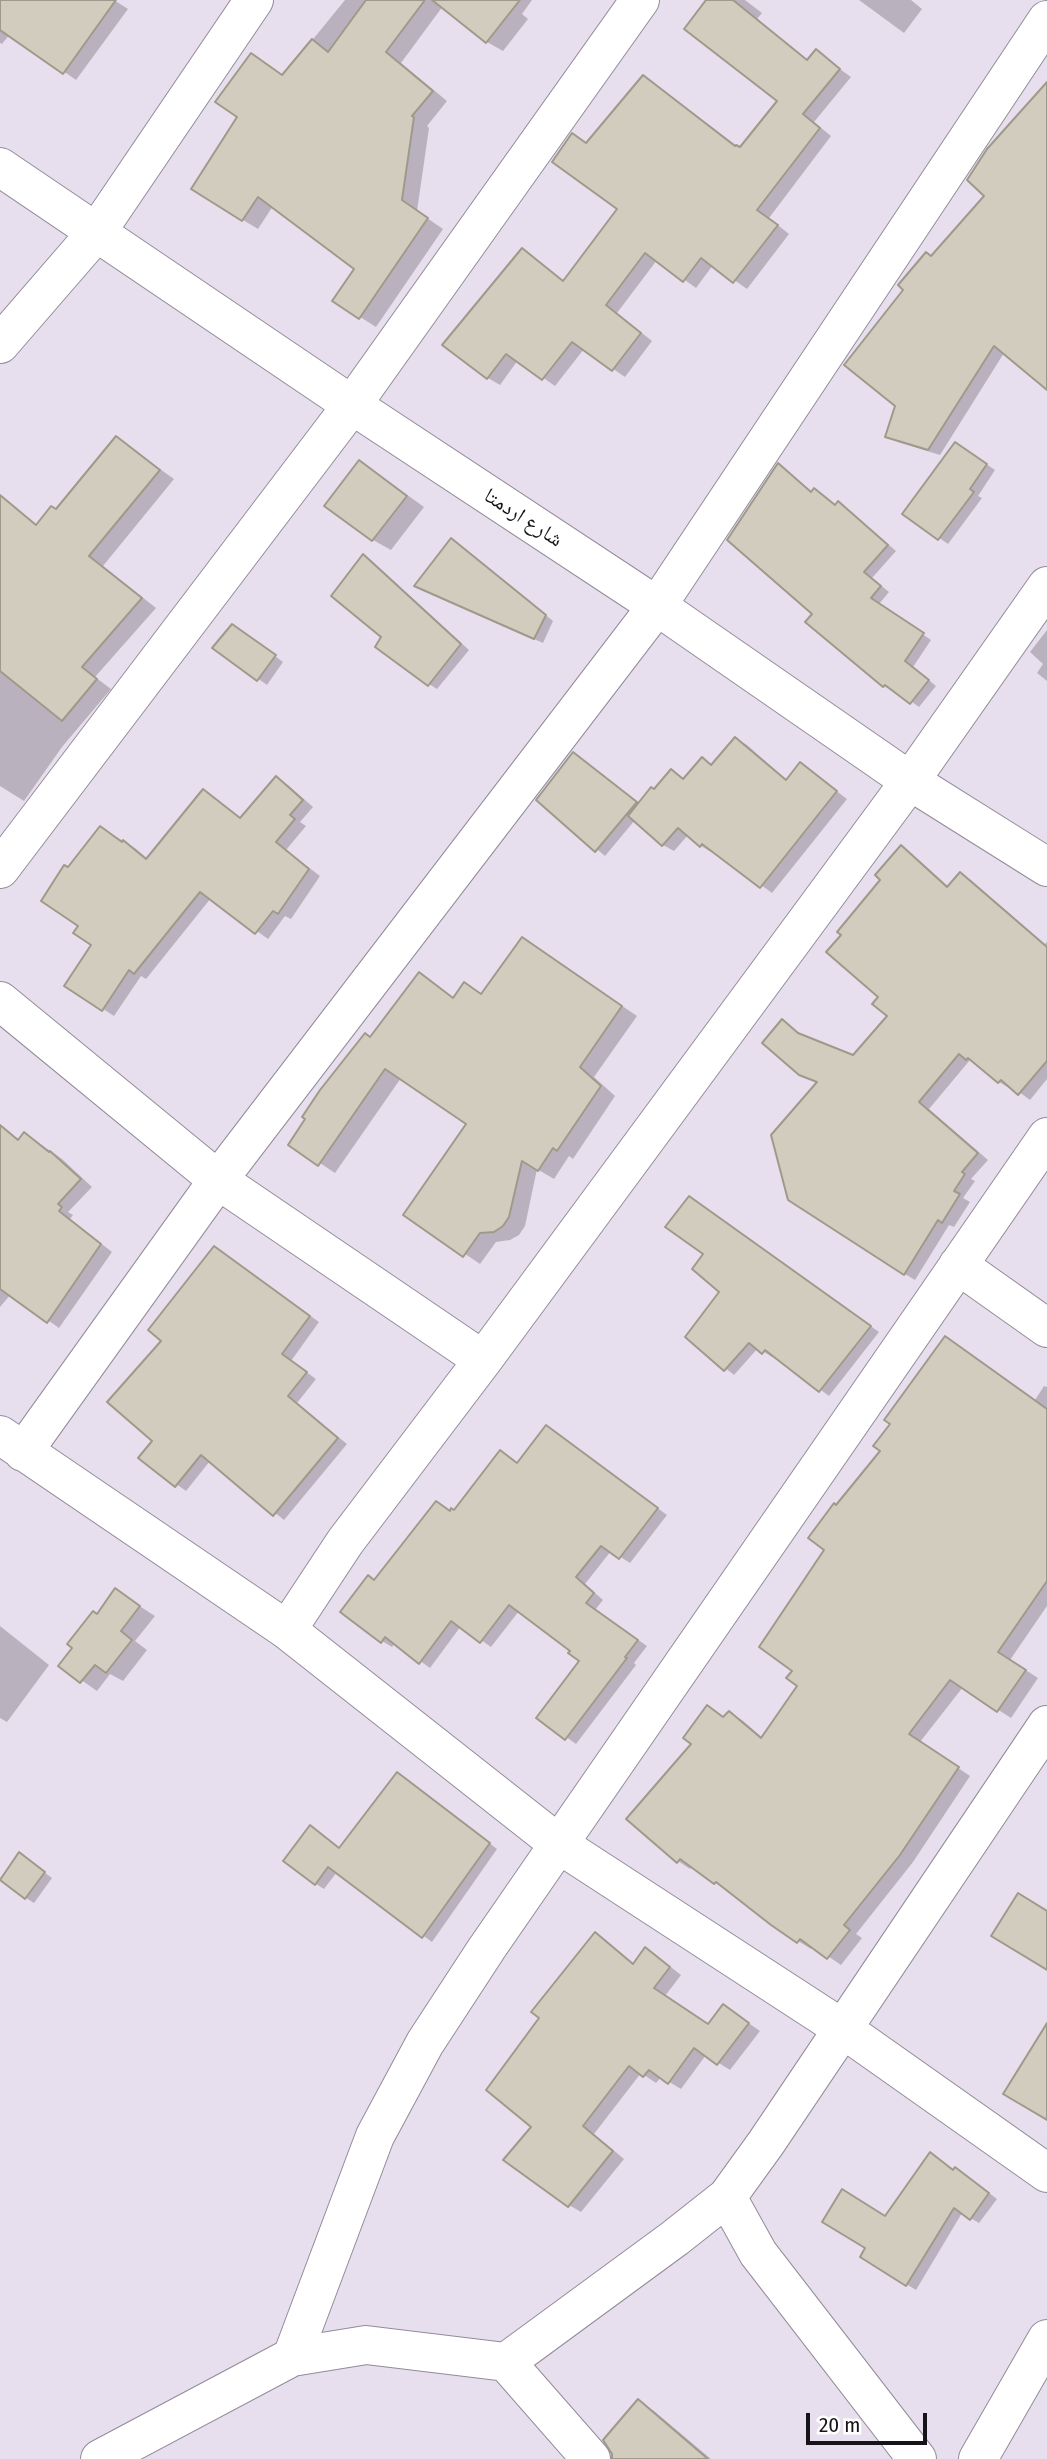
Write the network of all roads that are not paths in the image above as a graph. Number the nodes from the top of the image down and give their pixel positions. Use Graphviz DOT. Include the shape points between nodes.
graph roads {
  1 [pos="254,0"];
  2 [pos="640,0"];
  3 [pos="1042,0"];
  4 [pos="1047,3"];
  5 [pos="1047,20"];
  6 [pos="0,166"];
  7 [pos="96,233"];
  8 [pos="0,344"];
  9 [pos="352,405"];
  10 [pos="1047,586"];
  11 [pos="657,606"];
  12 [pos="910,781"];
  13 [pos="1047,867"];
  14 [pos="0,869"];
  15 [pos="0,1001"];
  16 [pos="1047,1137"];
  17 [pos="218,1181"];
  18 [pos="958,1265"];
  19 [pos="1047,1328"];
  20 [pos="482,1360"];
  21 [pos="12,1443"];
  22 [pos="287,1630"];
  23 [pos="1047,1725"];
  24 [pos="560,1845"];
  25 [pos="842,2029"];
  26 [pos="1047,2173"];
  27 [pos="727,2196"];
  28 [pos="1047,2339"];
  29 [pos="292,2357"];
  30 [pos="506,2362"];
  31 [pos="100,2459"];
  32 [pos="591,2459"];
  33 [pos="916,2459"];
  34 [pos="978,2459"];
  1 -- 7 [label="street"];
  2 -- 9 [label="street"];
  3 -- 4 [label="street"];
  5 -- 11 [label="street"];
  6 -- 7 [label="street, شارع اردمتا"];
  7 -- 8 [label="street"];
  7 -- 9 [label="street, شارع اردمتا"];
  9 -- 11 [label="street, شارع اردمتا"];
  9 -- 14 [label="street"];
  10 -- 12 [label="street"];
  11 -- 12 [label="street, شارع اردمتا"];
  11 -- 17 [label="street"];
  12 -- 13 [label="street, شارع اردمتا"];
  12 -- 20 [label="street"];
  15 -- 17 [label="street"];
  16 -- 18 [label="street"];
  17 -- 20 [label="street"];
  17 -- 21 [label="street"];
  18 -- 19 [label="street"];
  18 -- 24 [label="street"];
  20 -- 22 [label="street" via="345,1542"];
  21 -- 22 [label="street"];
  22 -- 24 [label="street"];
  23 -- 25 [label="street"];
  24 -- 25 [label="street"];
  24 -- 29 [label="street" via="425,2043 375,2136"];
  25 -- 26 [label="street"];
  25 -- 27 [label="street"];
  27 -- 30 [label="street"];
  27 -- 33 [label="street" via="758,2253"];
  28 -- 34 [label="street"];
  29 -- 30 [label="street" via="366,2345"];
  29 -- 31 [label="street"];
  30 -- 32 [label="street"];
}
